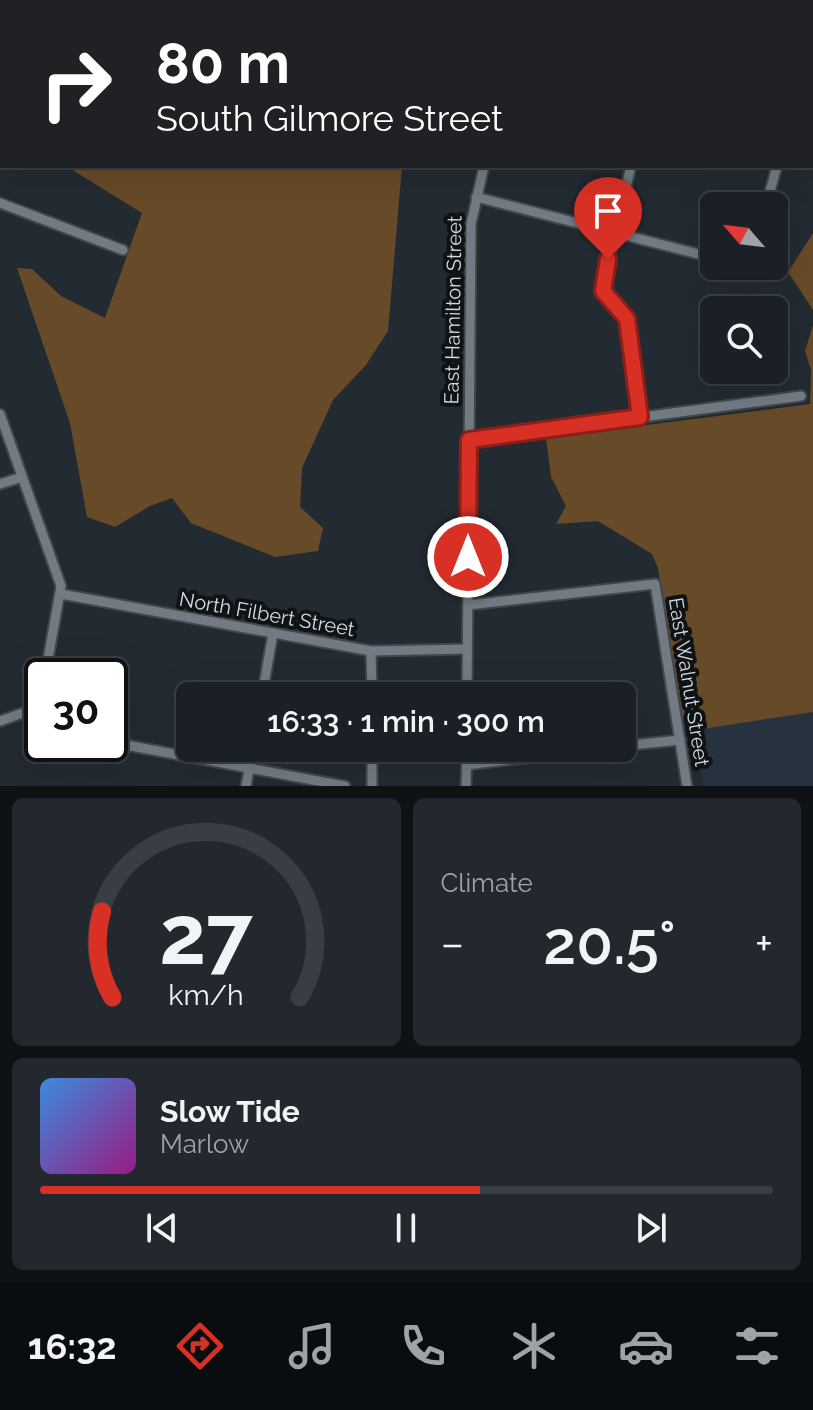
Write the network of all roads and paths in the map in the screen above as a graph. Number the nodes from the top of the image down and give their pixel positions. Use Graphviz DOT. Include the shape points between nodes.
graph roads {
  1 [pos="483,168"];
  2 [pos="630,168"];
  3 [pos="776,168"];
  4 [pos="770,192"];
  5 [pos="476,197"];
  6 [pos="0,203"];
  7 [pos="614,232"];
  8 [pos="123,250"];
  9 [pos="700,254"];
  10 [pos="801,396"];
  11 [pos="0,414"];
  12 [pos="640,417"];
  13 [pos="469,440"];
  14 [pos="22,477"];
  15 [pos="0,484"];
  16 [pos="61,594"];
  17 [pos="468,605"];
  18 [pos="273,633"];
  19 [pos="467,649"];
  20 [pos="371,651"];
  21 [pos="49,658"];
  22 [pos="264,682"];
  23 [pos="372,682"];
  24 [pos="467,682"];
  25 [pos="24,713"];
  26 [pos="0,721"];
  27 [pos="680,740"];
  28 [pos="128,745"];
  29 [pos="636,745"];
  30 [pos="250,762"];
  31 [pos="372,762"];
  32 [pos="492,762"];
  33 [pos="467,765"];
  34 [pos="249,768"];
  35 [pos="246,786"];
  36 [pos="345,786"];
  37 [pos="372,786"];
  38 [pos="466,786"];
  39 [pos="687,786"];
  1 -- 5 [label="street, East Hamilton Street"];
  2 -- 7 [label="street"];
  3 -- 4 [label="street"];
  5 -- 7 [label="street"];
  5 -- 13 [label="street, East Hamilton Street" via="471,224"];
  6 -- 8 [label="street"];
  7 -- 9 [label="street"];
  7 -- 12 [label="street" via="603,291 627,319"];
  10 -- 12 [label="street"];
  11 -- 14 [label="street"];
  12 -- 13 [label="street"];
  13 -- 17 [label="street, East Hamilton Street"];
  14 -- 15 [label="street"];
  14 -- 16 [label="street"];
  16 -- 18 [label="street, North Filbert Street"];
  16 -- 21 [label="street"];
  17 -- 19 [label="street, East Hamilton Street"];
  17 -- 27 [label="street, East Walnut Street" via="655,584"];
  18 -- 20 [label="street, North Filbert Street"];
  18 -- 22 [label="street"];
  19 -- 20 [label="street, North Filbert Street"];
  19 -- 24 [label="street, East Hamilton Street"];
  20 -- 23 [label="street"];
  25 -- 26 [label="street"];
  27 -- 29 [label="street"];
  27 -- 39 [label="street, East Walnut Street"];
  28 -- 34 [label="street"];
  30 -- 34 [label="street"];
  31 -- 37 [label="street"];
  32 -- 33 [label="street"];
  33 -- 38 [label="street"];
  34 -- 35 [label="street"];
  34 -- 36 [label="street"];
}
